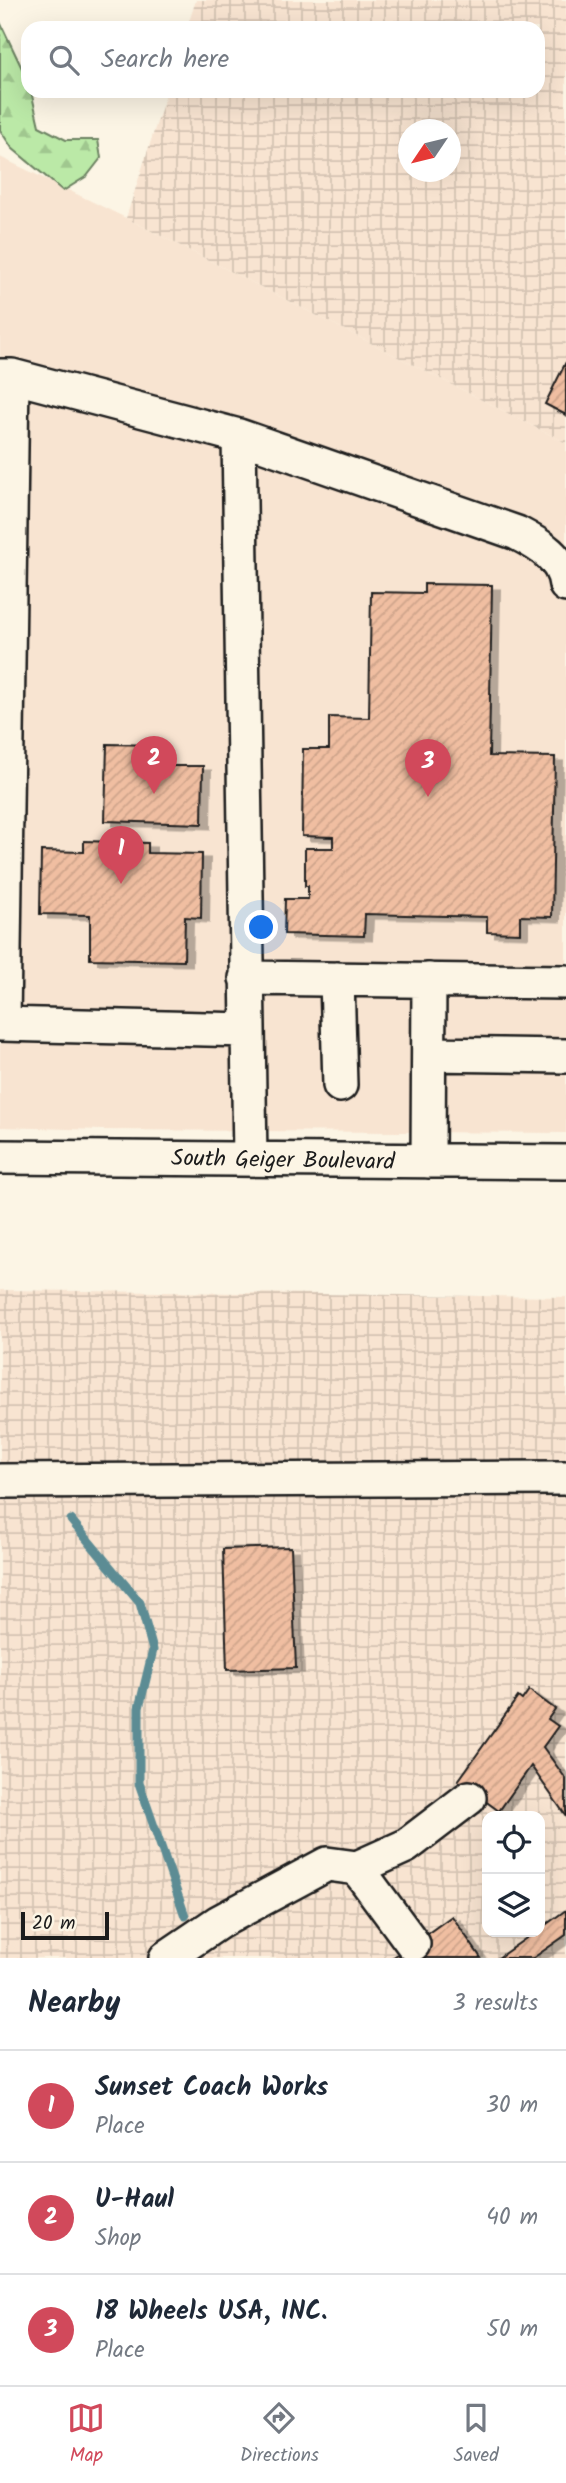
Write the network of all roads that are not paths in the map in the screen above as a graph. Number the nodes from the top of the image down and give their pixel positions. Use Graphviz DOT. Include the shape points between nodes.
graph roads {
  1 [pos="6,376"];
  2 [pos="239,436"];
  3 [pos="566,585"];
  4 [pos="4,678"];
  5 [pos="246,978"];
  6 [pos="337,979"];
  7 [pos="429,980"];
  8 [pos="566,982"];
  9 [pos="1,1024"];
  10 [pos="248,1030"];
  11 [pos="429,1055"];
  12 [pos="566,1056"];
  13 [pos="340,1085"];
  14 [pos="0,1157"];
  15 [pos="250,1159"];
  16 [pos="428,1161"];
  17 [pos="566,1162"];
  18 [pos="566,1478"];
  19 [pos="0,1481"];
  20 [pos="469,1798"];
  21 [pos="357,1868"];
  22 [pos="412,1944"];
  23 [pos="166,1958"];
  1 -- 2 [label="street"];
  1 -- 4 [label="street"];
  2 -- 3 [label="street" via="517,533 543,547 564,571"];
  2 -- 5 [label="street"];
  4 -- 9 [label="street"];
  5 -- 6 [label="street"];
  5 -- 10 [label="street"];
  6 -- 7 [label="street"];
  6 -- 13 [label="street"];
  7 -- 8 [label="street"];
  7 -- 11 [label="street"];
  9 -- 10 [label="street"];
  10 -- 15 [label="street"];
  11 -- 12 [label="street"];
  11 -- 16 [label="street"];
  14 -- 15 [label="street, South Geiger Boulevard"];
  15 -- 16 [label="street, South Geiger Boulevard"];
  16 -- 17 [label="street, South Geiger Boulevard"];
  18 -- 19 [label="street"];
  20 -- 21 [label="street" via="405,1846"];
  21 -- 22 [label="street"];
  21 -- 23 [label="street" via="327,1864 219,1922"];
}
